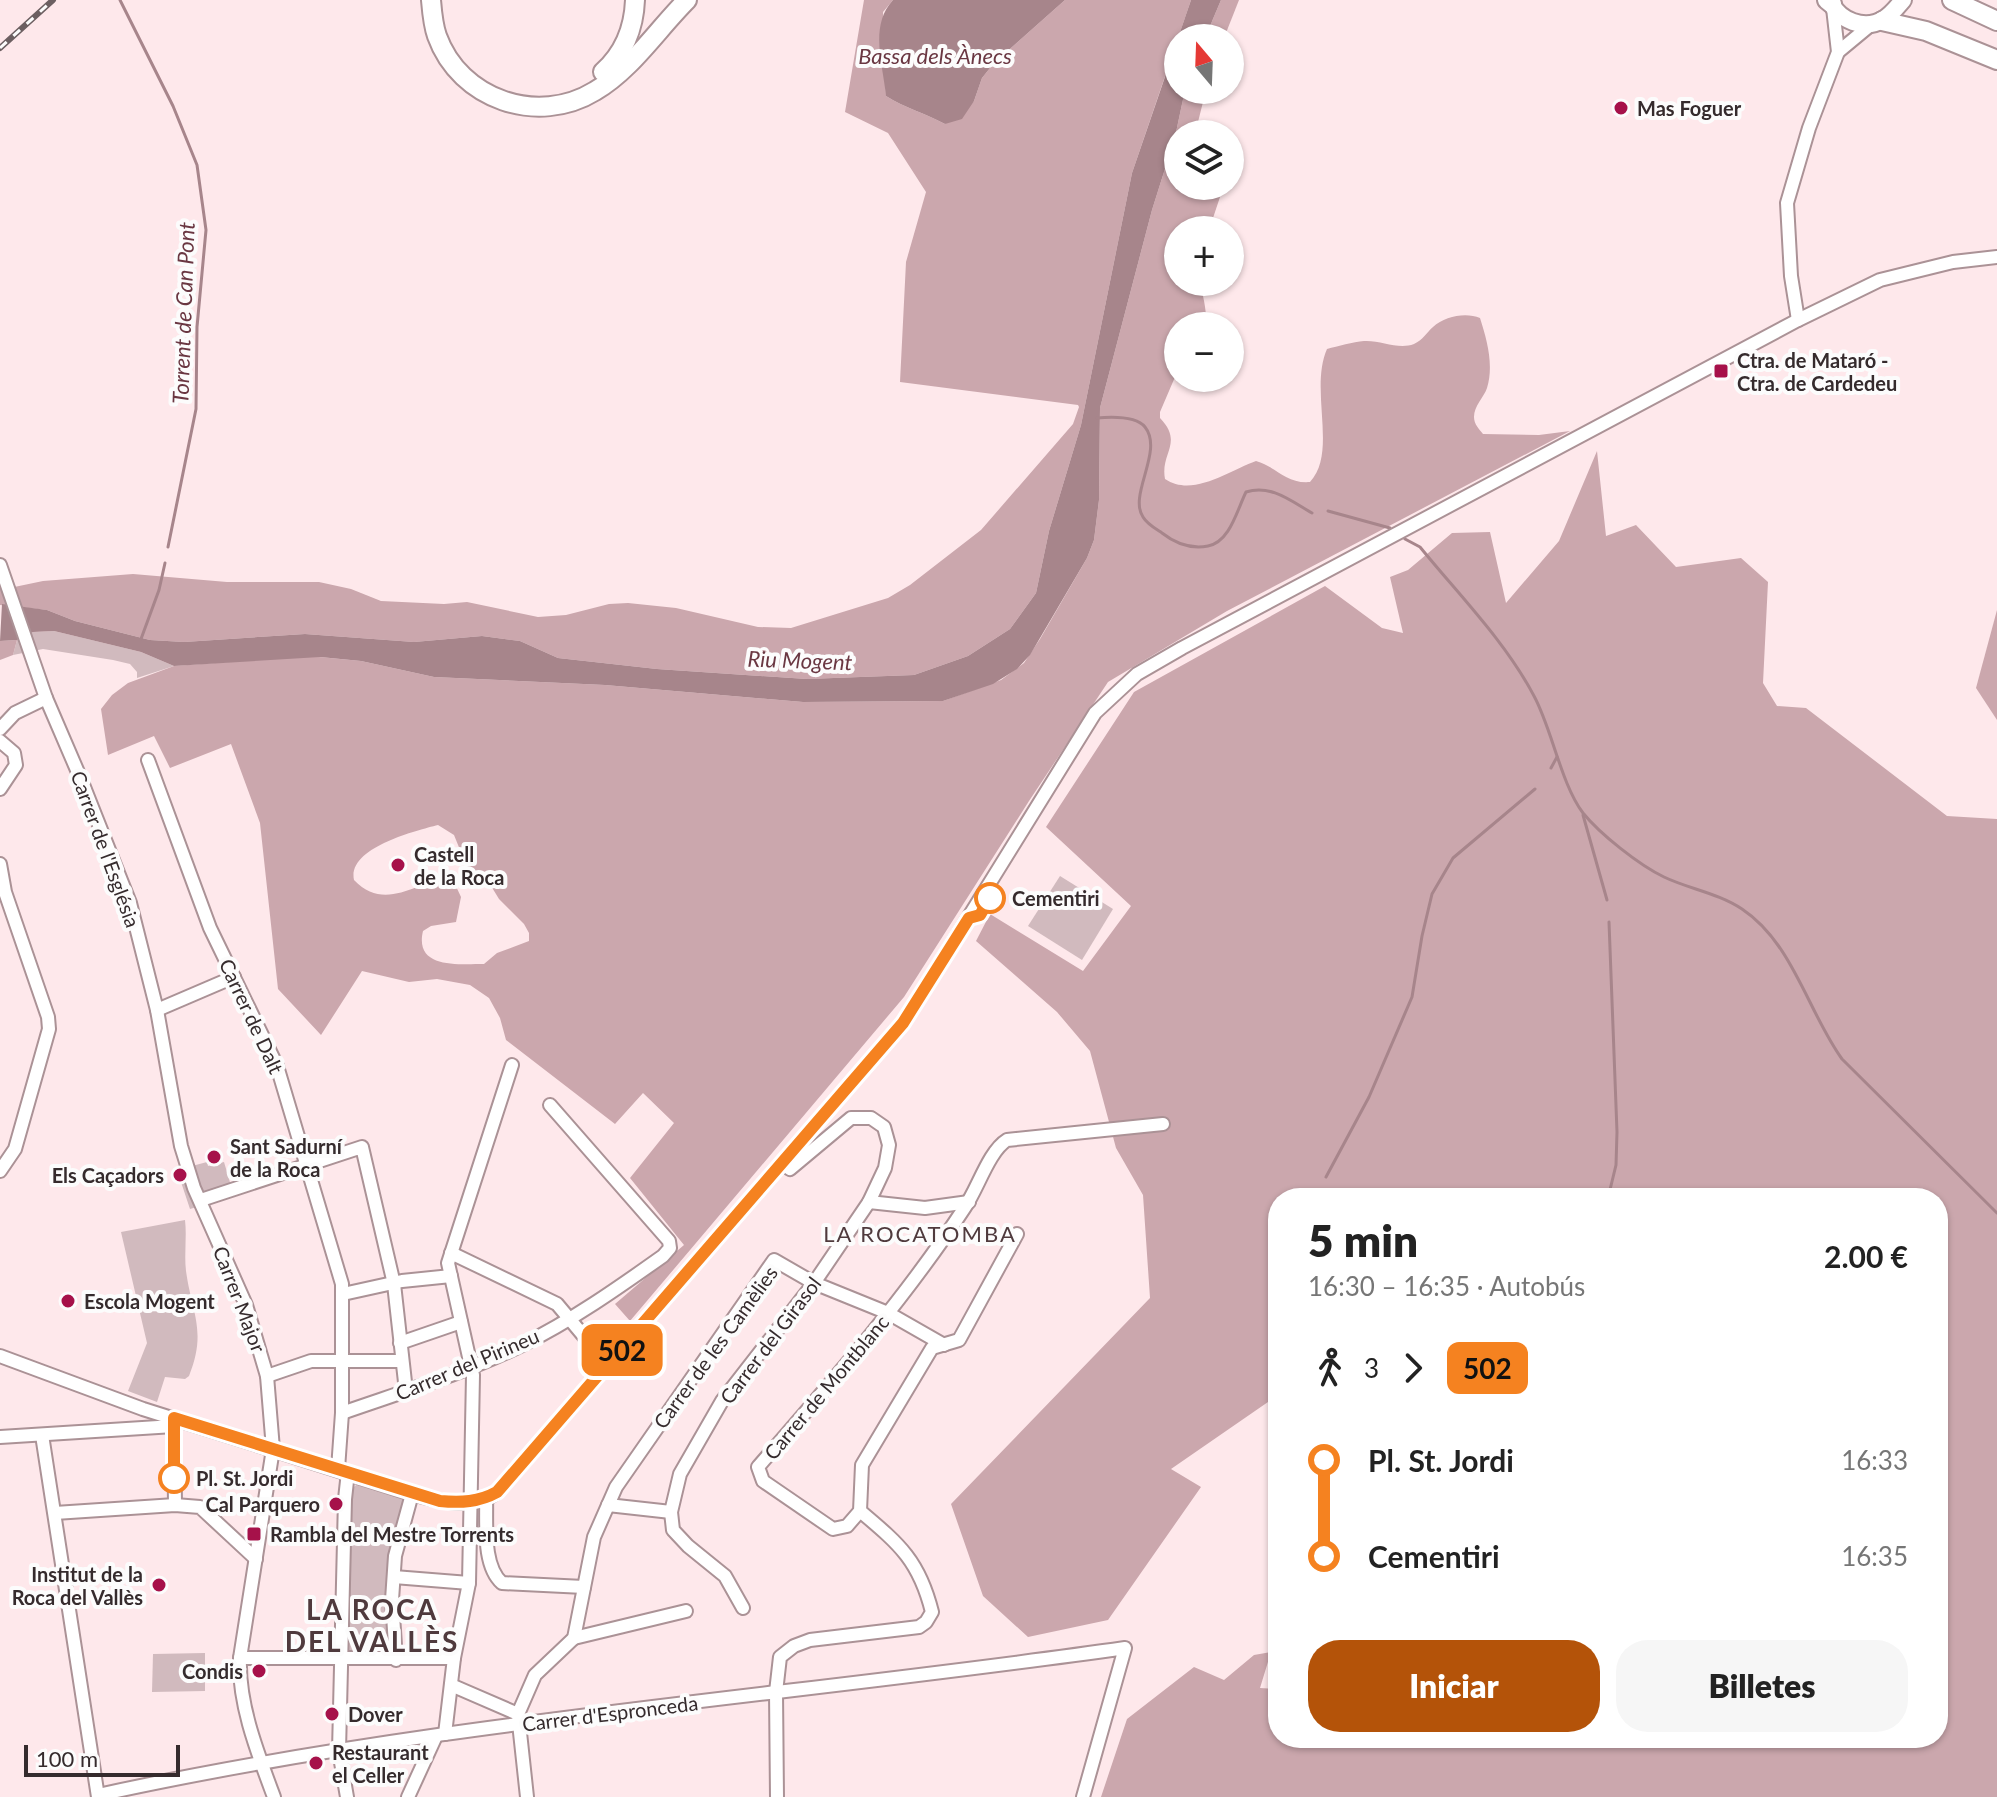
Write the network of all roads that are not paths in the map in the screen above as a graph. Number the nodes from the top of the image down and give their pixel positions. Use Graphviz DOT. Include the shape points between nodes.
graph roads {
  1 [pos="431,0"];
  2 [pos="441,0"];
  3 [pos="635,0"];
  4 [pos="687,0"];
  5 [pos="1903,0"];
  6 [pos="1952,0"];
  7 [pos="1981,0"];
  8 [pos="1831,3"];
  9 [pos="1997,8"];
  10 [pos="1997,21"];
  11 [pos="1878,22"];
  12 [pos="1838,52"];
  13 [pos="1997,60"];
  14 [pos="1997,257"];
  15 [pos="1798,320"];
  16 [pos="0,565"];
  17 [pos="46,698"];
  18 [pos="0,729"];
  19 [pos="0,741"];
  20 [pos="148,760"];
  21 [pos="0,789"];
  22 [pos="0,864"];
  23 [pos="234,977"];
  24 [pos="157,1010"];
  25 [pos="512,1065"];
  26 [pos="550,1105"];
  27 [pos="1163,1124"];
  28 [pos="306,1164"];
  29 [pos="783,1164"];
  30 [pos="0,1171"];
  31 [pos="198,1194"];
  32 [pos="869,1202"];
  33 [pos="969,1202"];
  34 [pos="1017,1234"];
  35 [pos="451,1253"];
  36 [pos="451,1276"];
  37 [pos="814,1283"];
  38 [pos="394,1284"];
  39 [pos="343,1294"];
  40 [pos="888,1313"];
  41 [pos="567,1318"];
  42 [pos="461,1322"];
  43 [pos="400,1343"];
  44 [pos="944,1345"];
  45 [pos="0,1356"];
  46 [pos="343,1360"];
  47 [pos="402,1361"];
  48 [pos="608,1365"];
  49 [pos="470,1366"];
  50 [pos="267,1376"];
  51 [pos="406,1391"];
  52 [pos="342,1413"];
  53 [pos="174,1422"];
  54 [pos="42,1435"];
  55 [pos="0,1437"];
  56 [pos="273,1449"];
  57 [pos="343,1471"];
  58 [pos="412,1494"];
  59 [pos="486,1498"];
  60 [pos="471,1502"];
  61 [pos="175,1505"];
  62 [pos="608,1505"];
  63 [pos="860,1511"];
  64 [pos="671,1512"];
  65 [pos="55,1513"];
  66 [pos="256,1559"];
  67 [pos="394,1577"];
  68 [pos="469,1583"];
  69 [pos="584,1587"];
  70 [pos="743,1608"];
  71 [pos="686,1611"];
  72 [pos="574,1638"];
  73 [pos="240,1658"];
  74 [pos="454,1658"];
  75 [pos="341,1659"];
  76 [pos="396,1660"];
  77 [pos="451,1685"];
  78 [pos="776,1692"];
  79 [pos="518,1720"];
  80 [pos="441,1735"];
  81 [pos="339,1751"];
  82 [pos="261,1762"];
  83 [pos="98,1796"];
  84 [pos="274,1797"];
  85 [pos="347,1797"];
  86 [pos="408,1797"];
  87 [pos="527,1797"];
  88 [pos="777,1797"];
  89 [pos="1083,1797"];
  1 -- 4 [label="highway" via="437,36 454,68 485,93 534,107 577,100 605,84"];
  2 -- 3 [label="highway" via="451,41 477,74 507,91 539,96 579,87 611,64 629,32"];
  5 -- 11 [label="main road"];
  6 -- 10 [label="highway"];
  7 -- 9 [label="highway"];
  8 -- 11 [label="main road" via="1850,22"];
  8 -- 12 [label="street"];
  11 -- 12 [label="street"];
  11 -- 13 [label="highway" via="1926,31"];
  12 -- 15 [label="street" via="1787,203"];
  14 -- 15 [label="street" via="1880,280"];
  15 -- 29 [label="street" via="1182,648 1122,685 1095,713 903,1023"];
  16 -- 17 [label="street, Carrer de l'Església"];
  17 -- 18 [label="street" via="15,713"];
  17 -- 24 [label="street, Carrer de l'Església" via="130,903"];
  19 -- 21 [label="street" via="14,753 16,765"];
  20 -- 23 [label="street, Carrer de Dalt" via="210,928"];
  22 -- 30 [label="street" via="49,1029 15,1149"];
  23 -- 24 [label="street"];
  23 -- 28 [label="street, Carrer de Dalt" via="277,1066"];
  24 -- 31 [label="street, Carrer de l'Església" via="181,1146"];
  25 -- 35 [label="street"];
  26 -- 41 [label="street, Carrer del Pirineu" via="670,1248"];
  27 -- 33 [label="street, Carrer de Montblanc" via="1007,1140 997,1146"];
  28 -- 31 [label="street"];
  28 -- 38 [label="street" via="362,1147"];
  28 -- 39 [label="street, Carrer de Dalt"];
  29 -- 32 [label="street, Carrer del Girasol" via="790,1169 851,1118 871,1118 884,1127 889,1145"];
  29 -- 48 [label="street"];
  31 -- 50 [label="street, Carrer Major" via="246,1305"];
  32 -- 33 [label="street" via="925,1208"];
  32 -- 37 [label="street, Carrer del Girasol"];
  33 -- 40 [label="street, Carrer de Montblanc"];
  34 -- 44 [label="street" via="959,1340"];
  35 -- 36 [label="street"];
  35 -- 41 [label="street" via="557,1304"];
  36 -- 38 [label="street"];
  36 -- 42 [label="street"];
  37 -- 40 [label="street, Carrer de les Camèlies"];
  37 -- 62 [label="street, Carrer de les Camèlies" via="774,1260"];
  37 -- 64 [label="street, Carrer del Girasol" via="722,1401 680,1474"];
  38 -- 39 [label="street"];
  38 -- 43 [label="street"];
  39 -- 46 [label="street, Carrer de Dalt"];
  40 -- 44 [label="street, Carrer de les Camèlies"];
  40 -- 63 [label="street, Carrer de Montblanc" via="758,1467 763,1481 833,1529 847,1526"];
  41 -- 48 [label="street"];
  41 -- 49 [label="street, Carrer del Pirineu" via="522,1345"];
  42 -- 43 [label="street"];
  42 -- 49 [label="street"];
  43 -- 47 [label="street"];
  44 -- 63 [label="street" via="932,1348 862,1465"];
  45 -- 53 [label="street"];
  46 -- 47 [label="street"];
  46 -- 50 [label="street" via="311,1361"];
  46 -- 52 [label="street, Carrer de Dalt"];
  47 -- 51 [label="street"];
  48 -- 59 [label="street" via="497,1492"];
  49 -- 51 [label="street, Carrer del Pirineu"];
  49 -- 60 [label="street"];
  50 -- 56 [label="street, Carrer Major"];
  51 -- 52 [label="street, Carrer del Pirineu"];
  52 -- 57 [label="street, Carrer de Dalt"];
  53 -- 54 [label="street"];
  53 -- 56 [label="street"];
  53 -- 61 [label="street"];
  54 -- 55 [label="street"];
  54 -- 65 [label="street"];
  56 -- 57 [label="street"];
  56 -- 66 [label="street, Carrer Major"];
  57 -- 58 [label="street"];
  57 -- 75 [label="street, Carrer de Dalt"];
  58 -- 60 [label="street"];
  58 -- 67 [label="street"];
  59 -- 60 [label="street"];
  59 -- 69 [label="street" via="493,1576 502,1583"];
  60 -- 68 [label="street"];
  61 -- 65 [label="street"];
  61 -- 66 [label="street" via="200,1507"];
  62 -- 64 [label="street"];
  62 -- 69 [label="street, Carrer de les Camèlies" via="594,1537"];
  63 -- 78 [label="street" via="902,1547 919,1572 932,1612 919,1627 794,1646 780,1657"];
  64 -- 70 [label="street" via="673,1530 725,1576"];
  65 -- 83 [label="street"];
  66 -- 73 [label="street, Carrer Major"];
  67 -- 68 [label="street"];
  67 -- 76 [label="street"];
  68 -- 74 [label="street"];
  69 -- 72 [label="street, Carrer de les Camèlies"];
  71 -- 72 [label="street"];
  72 -- 79 [label="street" via="535,1675"];
  73 -- 75 [label="street"];
  73 -- 82 [label="street, Carrer Major" via="239,1679"];
  74 -- 76 [label="street"];
  74 -- 77 [label="street"];
  75 -- 76 [label="street"];
  75 -- 81 [label="street, Carrer de Dalt"];
  77 -- 79 [label="street"];
  77 -- 80 [label="street"];
  78 -- 79 [label="street, Carrer d'Espronceda"];
  78 -- 88 [label="street"];
  78 -- 89 [label="street, Carrer d'Espronceda" via="1125,1648"];
  79 -- 80 [label="street, Carrer d'Espronceda"];
  79 -- 87 [label="street"];
  80 -- 81 [label="street, Carrer d'Espronceda"];
  80 -- 86 [label="street"];
  81 -- 82 [label="street, Carrer d'Espronceda"];
  81 -- 85 [label="street, Carrer de Dalt"];
  82 -- 83 [label="street, Carrer d'Espronceda"];
  82 -- 84 [label="street, Carrer Major"];
}
